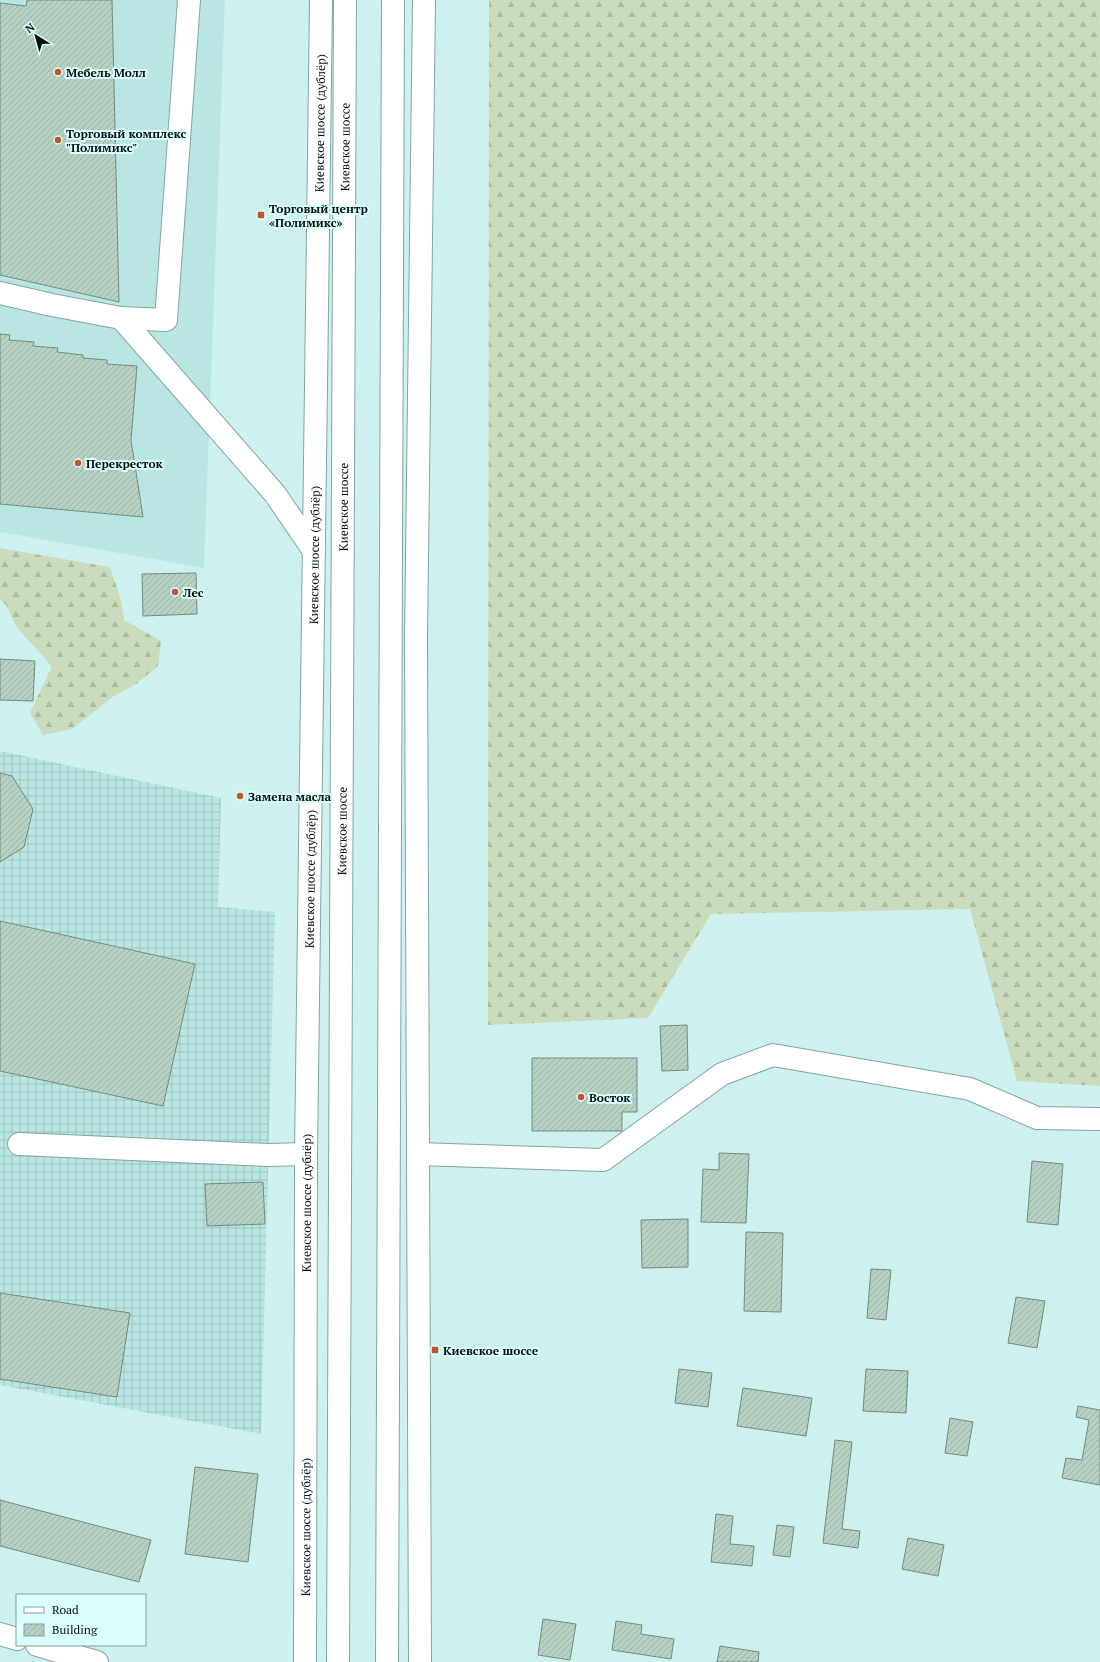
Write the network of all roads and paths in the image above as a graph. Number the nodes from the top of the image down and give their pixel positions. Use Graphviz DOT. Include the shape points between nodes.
graph roads {
  1 [pos="189,0"];
  2 [pos="304,0"];
  3 [pos="321,0"];
  4 [pos="345,0"];
  5 [pos="393,0"];
  6 [pos="424,0"];
  7 [pos="320,42"];
  8 [pos="0,293"];
  9 [pos="122,318"];
  10 [pos="314,551"];
  11 [pos="1100,1119"];
  12 [pos="19,1144"];
  13 [pos="306,1154"];
  14 [pos="418,1154"];
  15 [pos="0,1634"];
  16 [pos="16,1639"];
  17 [pos="41,1646"];
  18 [pos="97,1662"];
  19 [pos="305,1662"];
  20 [pos="338,1662"];
  21 [pos="387,1662"];
  22 [pos="420,1662"];
  1 -- 9 [label="main road" via="166,320"];
  2 -- 7 [label="main road"];
  3 -- 7 [label="main road, Киевское шоссе (дублёр)"];
  4 -- 20 [label="main road, Киевское шоссе"];
  5 -- 21 [label="main road"];
  6 -- 14 [label="main road" via="416,638"];
  7 -- 10 [label="main road, Киевское шоссе (дублёр)"];
  8 -- 9 [label="main road"];
  9 -- 10 [label="main road" via="275,494"];
  10 -- 13 [label="main road, Киевское шоссе (дублёр)"];
  11 -- 14 [label="main road" via="1037,1118 970,1089 773,1055 722,1074 602,1160"];
  12 -- 13 [label="main road" via="268,1155"];
  13 -- 19 [label="main road, Киевское шоссе (дублёр)"];
  14 -- 22 [label="main road"];
  15 -- 16 [label="main road"];
  17 -- 18 [label="main road"];
}
